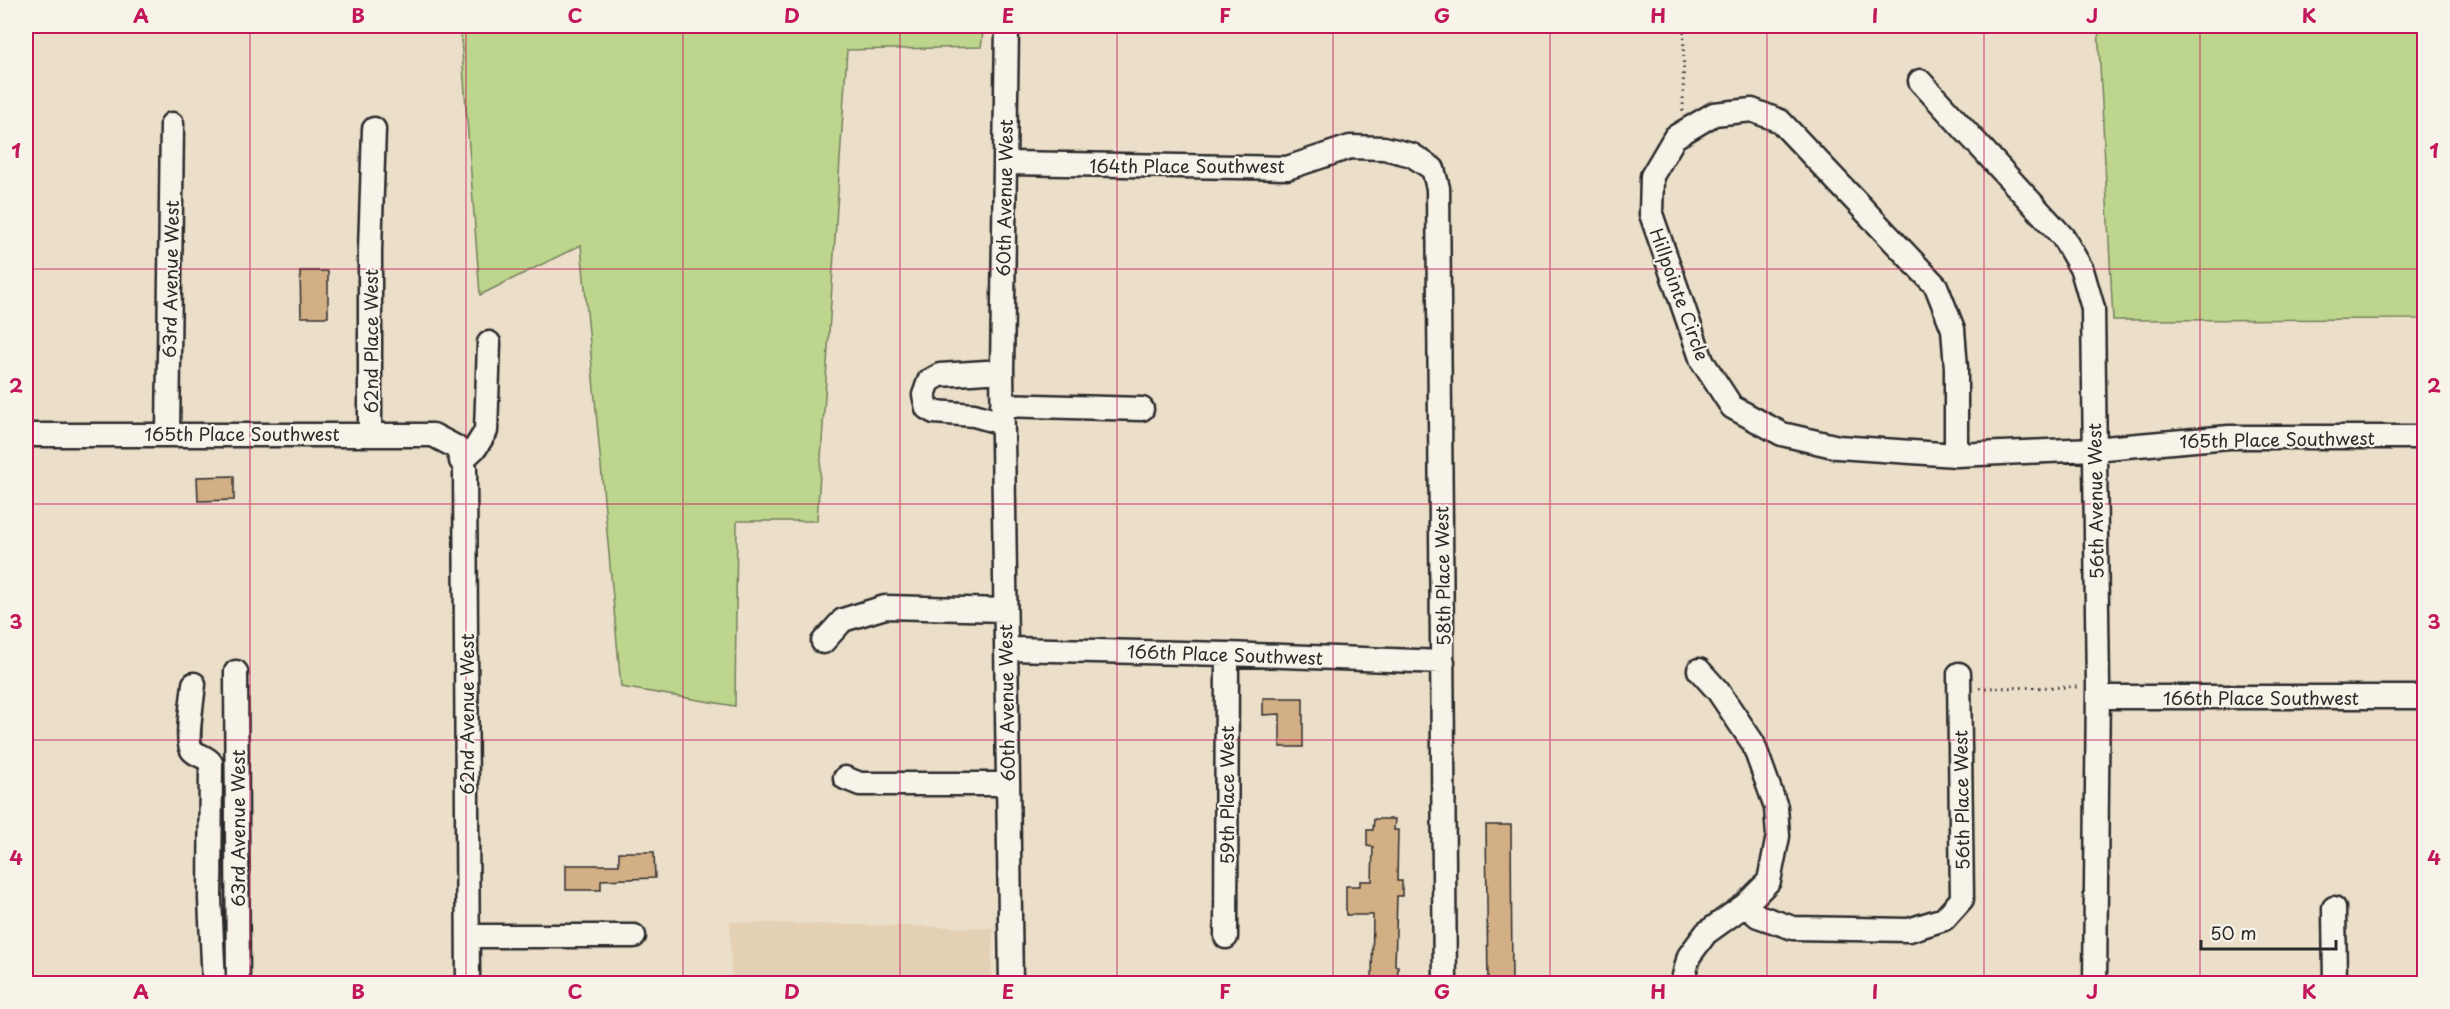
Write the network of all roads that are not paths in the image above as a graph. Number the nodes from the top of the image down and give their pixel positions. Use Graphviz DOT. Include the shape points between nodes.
graph roads {
  1 [pos="1007,26"];
  2 [pos="1920,81"];
  3 [pos="172,124"];
  4 [pos="374,129"];
  5 [pos="1005,163"];
  6 [pos="1433,169"];
  7 [pos="489,343"];
  8 [pos="1002,371"];
  9 [pos="1142,408"];
  10 [pos="1002,414"];
  11 [pos="168,433"];
  12 [pos="370,433"];
  13 [pos="26,435"];
  14 [pos="2424,437"];
  15 [pos="2093,449"];
  16 [pos="459,454"];
  17 [pos="1956,455"];
  18 [pos="1005,610"];
  19 [pos="823,642"];
  20 [pos="1006,649"];
  21 [pos="1227,654"];
  22 [pos="1443,662"];
  23 [pos="1699,670"];
  24 [pos="236,672"];
  25 [pos="1959,681"];
  26 [pos="194,684"];
  27 [pos="2098,692"];
  28 [pos="2424,697"];
  29 [pos="845,778"];
  30 [pos="1008,784"];
  31 [pos="1744,905"];
  32 [pos="2334,908"];
  33 [pos="468,936"];
  34 [pos="634,936"];
  35 [pos="1226,937"];
  36 [pos="214,984"];
  37 [pos="238,984"];
  38 [pos="468,984"];
  39 [pos="1011,984"];
  40 [pos="1445,984"];
  41 [pos="1682,984"];
  42 [pos="2095,984"];
  43 [pos="2335,984"];
  1 -- 5 [label="street, 60th Avenue West"];
  2 -- 15 [label="street, 56th Avenue West" via="2063,237 2082,270 2093,308"];
  3 -- 11 [label="street, 63rd Avenue West"];
  4 -- 12 [label="street, 62nd Place West"];
  5 -- 6 [label="street, 164th Place Southwest" via="1287,168 1350,147 1412,154"];
  5 -- 8 [label="street, 60th Avenue West"];
  6 -- 22 [label="street, 58th Place West" via="1438,188"];
  7 -- 16 [label="street" via="486,431 476,447"];
  8 -- 10 [label="street, 60th Avenue West"];
  8 -- 10 [label="street" via="940,375 929,381 924,395 927,408 934,412"];
  9 -- 10 [label="street"];
  10 -- 18 [label="street, 60th Avenue West"];
  11 -- 12 [label="street, 165th Place Southwest"];
  11 -- 13 [label="street, 165th Place Southwest"];
  12 -- 16 [label="street, 165th Place Southwest" via="434,435"];
  14 -- 15 [label="street, 165th Place Southwest" via="2229,437"];
  15 -- 17 [label="street, Hillpointe Circle"];
  15 -- 27 [label="street, 56th Avenue West"];
  16 -- 33 [label="street, 62nd Avenue West" via="465,468"];
  17 -- 17 [label="street, Hillpointe Circle" via="1838,447 1782,434 1732,407 1702,361 1651,214 1652,176 1674,137 1714,114 1752,110 1780,122 1936,286 1953,329"];
  18 -- 19 [label="street" via="885,607 843,620"];
  18 -- 20 [label="street, 60th Avenue West"];
  20 -- 21 [label="street, 166th Place Southwest"];
  20 -- 30 [label="street, 60th Avenue West"];
  21 -- 22 [label="street, 166th Place Southwest"];
  21 -- 35 [label="street, 59th Place West"];
  22 -- 40 [label="street, 58th Place West"];
  23 -- 31 [label="street" via="1753,743 1776,807 1778,836 1769,881"];
  24 -- 37 [label="street, 63rd Avenue West"];
  25 -- 31 [label="street, 56th Place West" via="1962,898 1944,919 1910,930 1793,928 1758,916"];
  26 -- 36 [label="street" via="190,745 211,763"];
  27 -- 28 [label="street, 166th Place Southwest"];
  27 -- 42 [label="street, 56th Avenue West"];
  29 -- 30 [label="street" via="860,784"];
  30 -- 39 [label="street, 60th Avenue West"];
  31 -- 41 [label="street" via="1706,933 1689,956"];
  32 -- 43 [label="street"];
  33 -- 34 [label="street"];
  33 -- 38 [label="street, 62nd Avenue West"];
}
